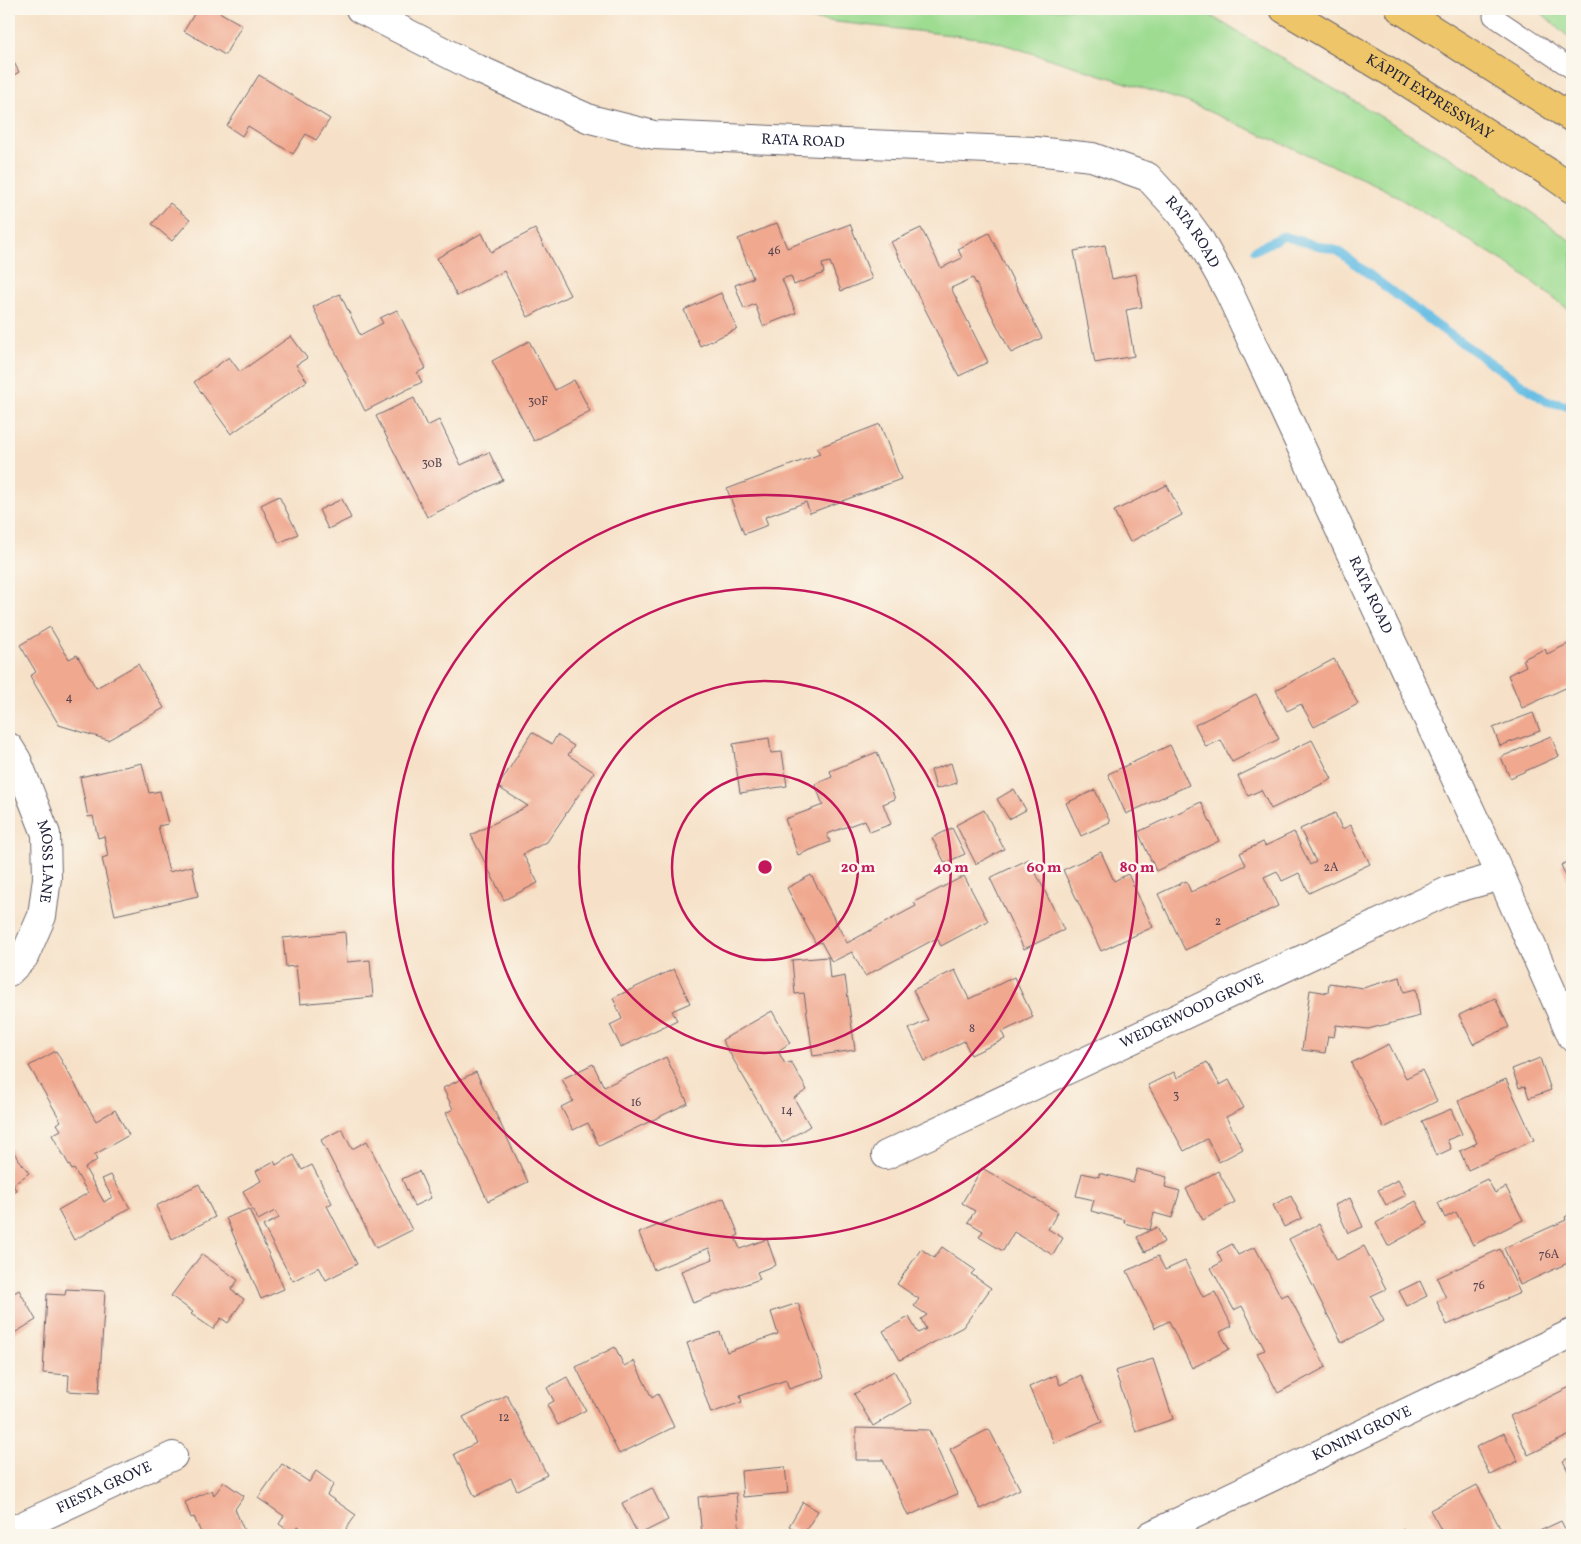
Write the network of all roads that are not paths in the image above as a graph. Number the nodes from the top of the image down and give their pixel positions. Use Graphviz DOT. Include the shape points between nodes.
graph roads {
  1 [pos="360,9"];
  2 [pos="1284,9"];
  3 [pos="1400,9"];
  4 [pos="1493,16"];
  5 [pos="1572,69"];
  6 [pos="1572,118"];
  7 [pos="1572,189"];
  8 [pos="9,747"];
  9 [pos="1501,876"];
  10 [pos="9,972"];
  11 [pos="1572,1037"];
  12 [pos="886,1155"];
  13 [pos="1572,1333"];
  14 [pos="173,1456"];
  15 [pos="9,1532"];
  16 [pos="1151,1535"];
  1 -- 9 [label="street, RATA ROAD" via="478,69 590,119 654,135 1035,151 1092,157 1148,177 1199,238 1229,292"];
  2 -- 7 [label="highway, KĀPITI EXPRESSWAY" via="1397,76"];
  3 -- 6 [label="highway"];
  4 -- 5 [label="lane"];
  8 -- 10 [label="street, MOSS LANE" via="46,834 47,878 42,916 24,957"];
  9 -- 11 [label="street, RATA ROAD"];
  9 -- 12 [label="street, WEDGEWOOD GROVE" via="1450,890"];
  13 -- 16 [label="street, KONINI GROVE"];
  14 -- 15 [label="street, FIESTA GROVE"];
}
